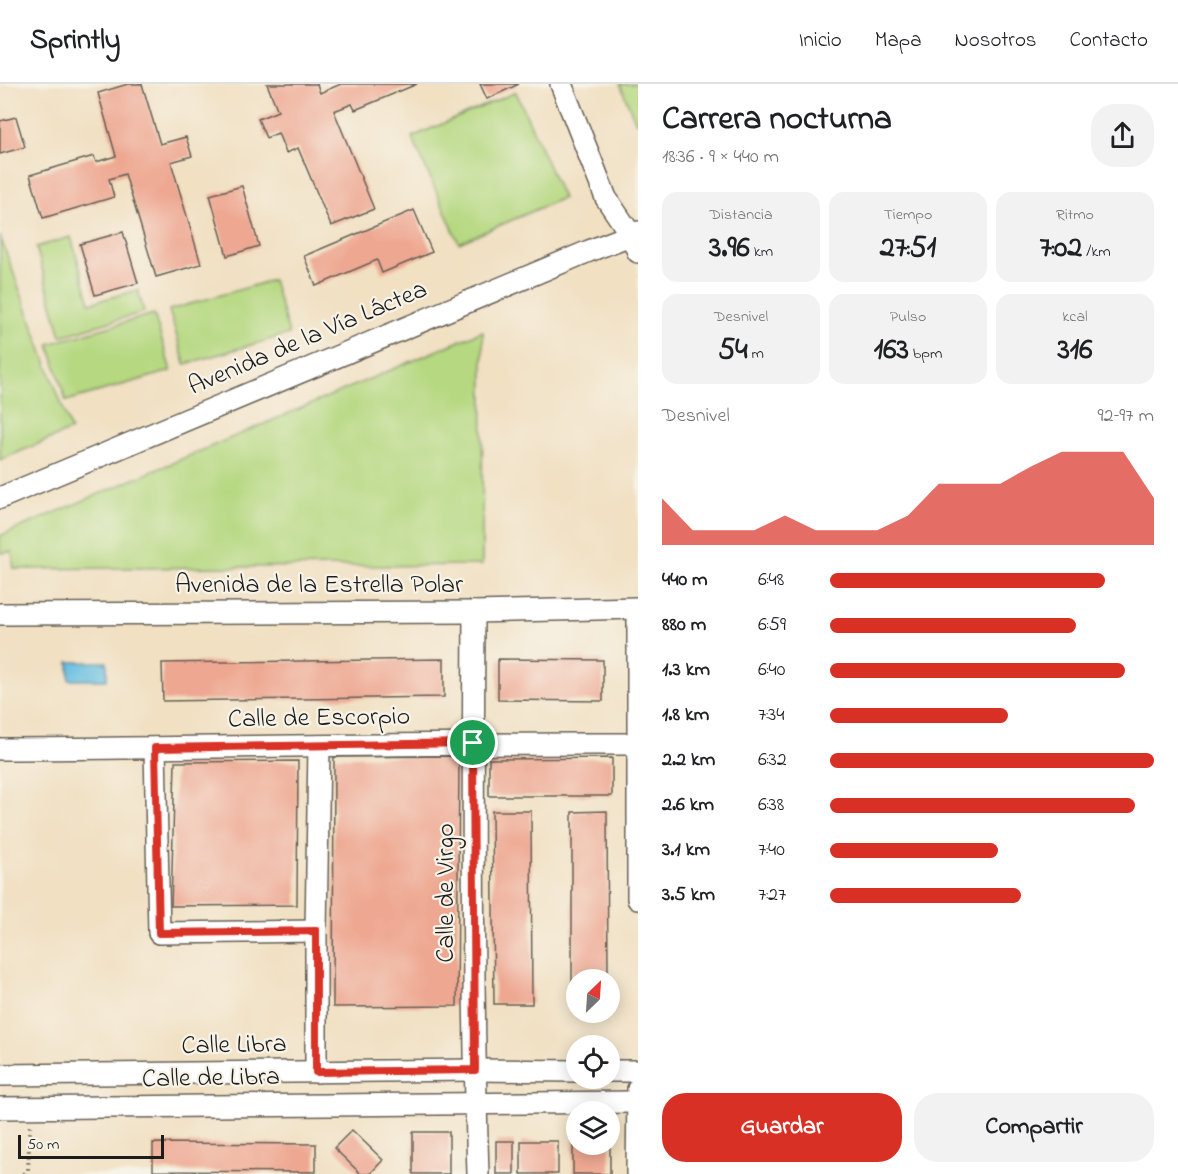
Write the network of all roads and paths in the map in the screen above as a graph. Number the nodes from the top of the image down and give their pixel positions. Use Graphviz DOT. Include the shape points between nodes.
graph roads {
  1 [pos="561,84"];
  2 [pos="636,240"];
  3 [pos="0,498"];
  4 [pos="638,608"];
  5 [pos="474,612"];
  6 [pos="0,614"];
  7 [pos="473,743"];
  8 [pos="638,744"];
  9 [pos="319,746"];
  10 [pos="155,748"];
  11 [pos="0,749"];
  12 [pos="638,899"];
  13 [pos="316,931"];
  14 [pos="475,1070"];
  15 [pos="566,1071"];
  16 [pos="620,1071"];
  17 [pos="638,1071"];
  18 [pos="316,1072"];
  19 [pos="0,1075"];
  20 [pos="638,1089"];
  21 [pos="638,1102"];
  22 [pos="476,1104"];
  23 [pos="0,1108"];
  24 [pos="30,1108"];
  25 [pos="24,1174"];
  26 [pos="478,1174"];
  27 [pos="637,1174"];
  1 -- 2 [label="street" via="606,198"];
  2 -- 3 [label="street, Avenida de la Vía Láctea" via="578,255"];
  4 -- 5 [label="street, Avenida de la Estrella Polar"];
  4 -- 8 [label="street"];
  5 -- 6 [label="street, Avenida de la Estrella Polar"];
  5 -- 7 [label="street, Calle de Virgo"];
  7 -- 8 [label="street, Calle de Escorpio"];
  7 -- 9 [label="street, Calle de Escorpio"];
  7 -- 14 [label="street, Calle de Virgo"];
  8 -- 12 [label="street"];
  9 -- 10 [label="street, Calle de Escorpio"];
  9 -- 13 [label="street"];
  10 -- 11 [label="street, Calle de Escorpio"];
  10 -- 13 [label="street" via="159,933"];
  13 -- 18 [label="street"];
  14 -- 15 [label="street, Calle Libra"];
  14 -- 18 [label="street, Calle Libra"];
  14 -- 22 [label="street, Calle de Virgo"];
  16 -- 17 [label="street"];
  18 -- 19 [label="street, Calle Libra"];
  20 -- 21 [label="street"];
  21 -- 22 [label="street, Calle de Libra"];
  21 -- 27 [label="street"];
  22 -- 24 [label="street, Calle de Libra"];
  22 -- 26 [label="street, Calle de Virgo"];
  23 -- 24 [label="street, Calle de Libra"];
  24 -- 25 [label="path" via="28,1170"];
}
